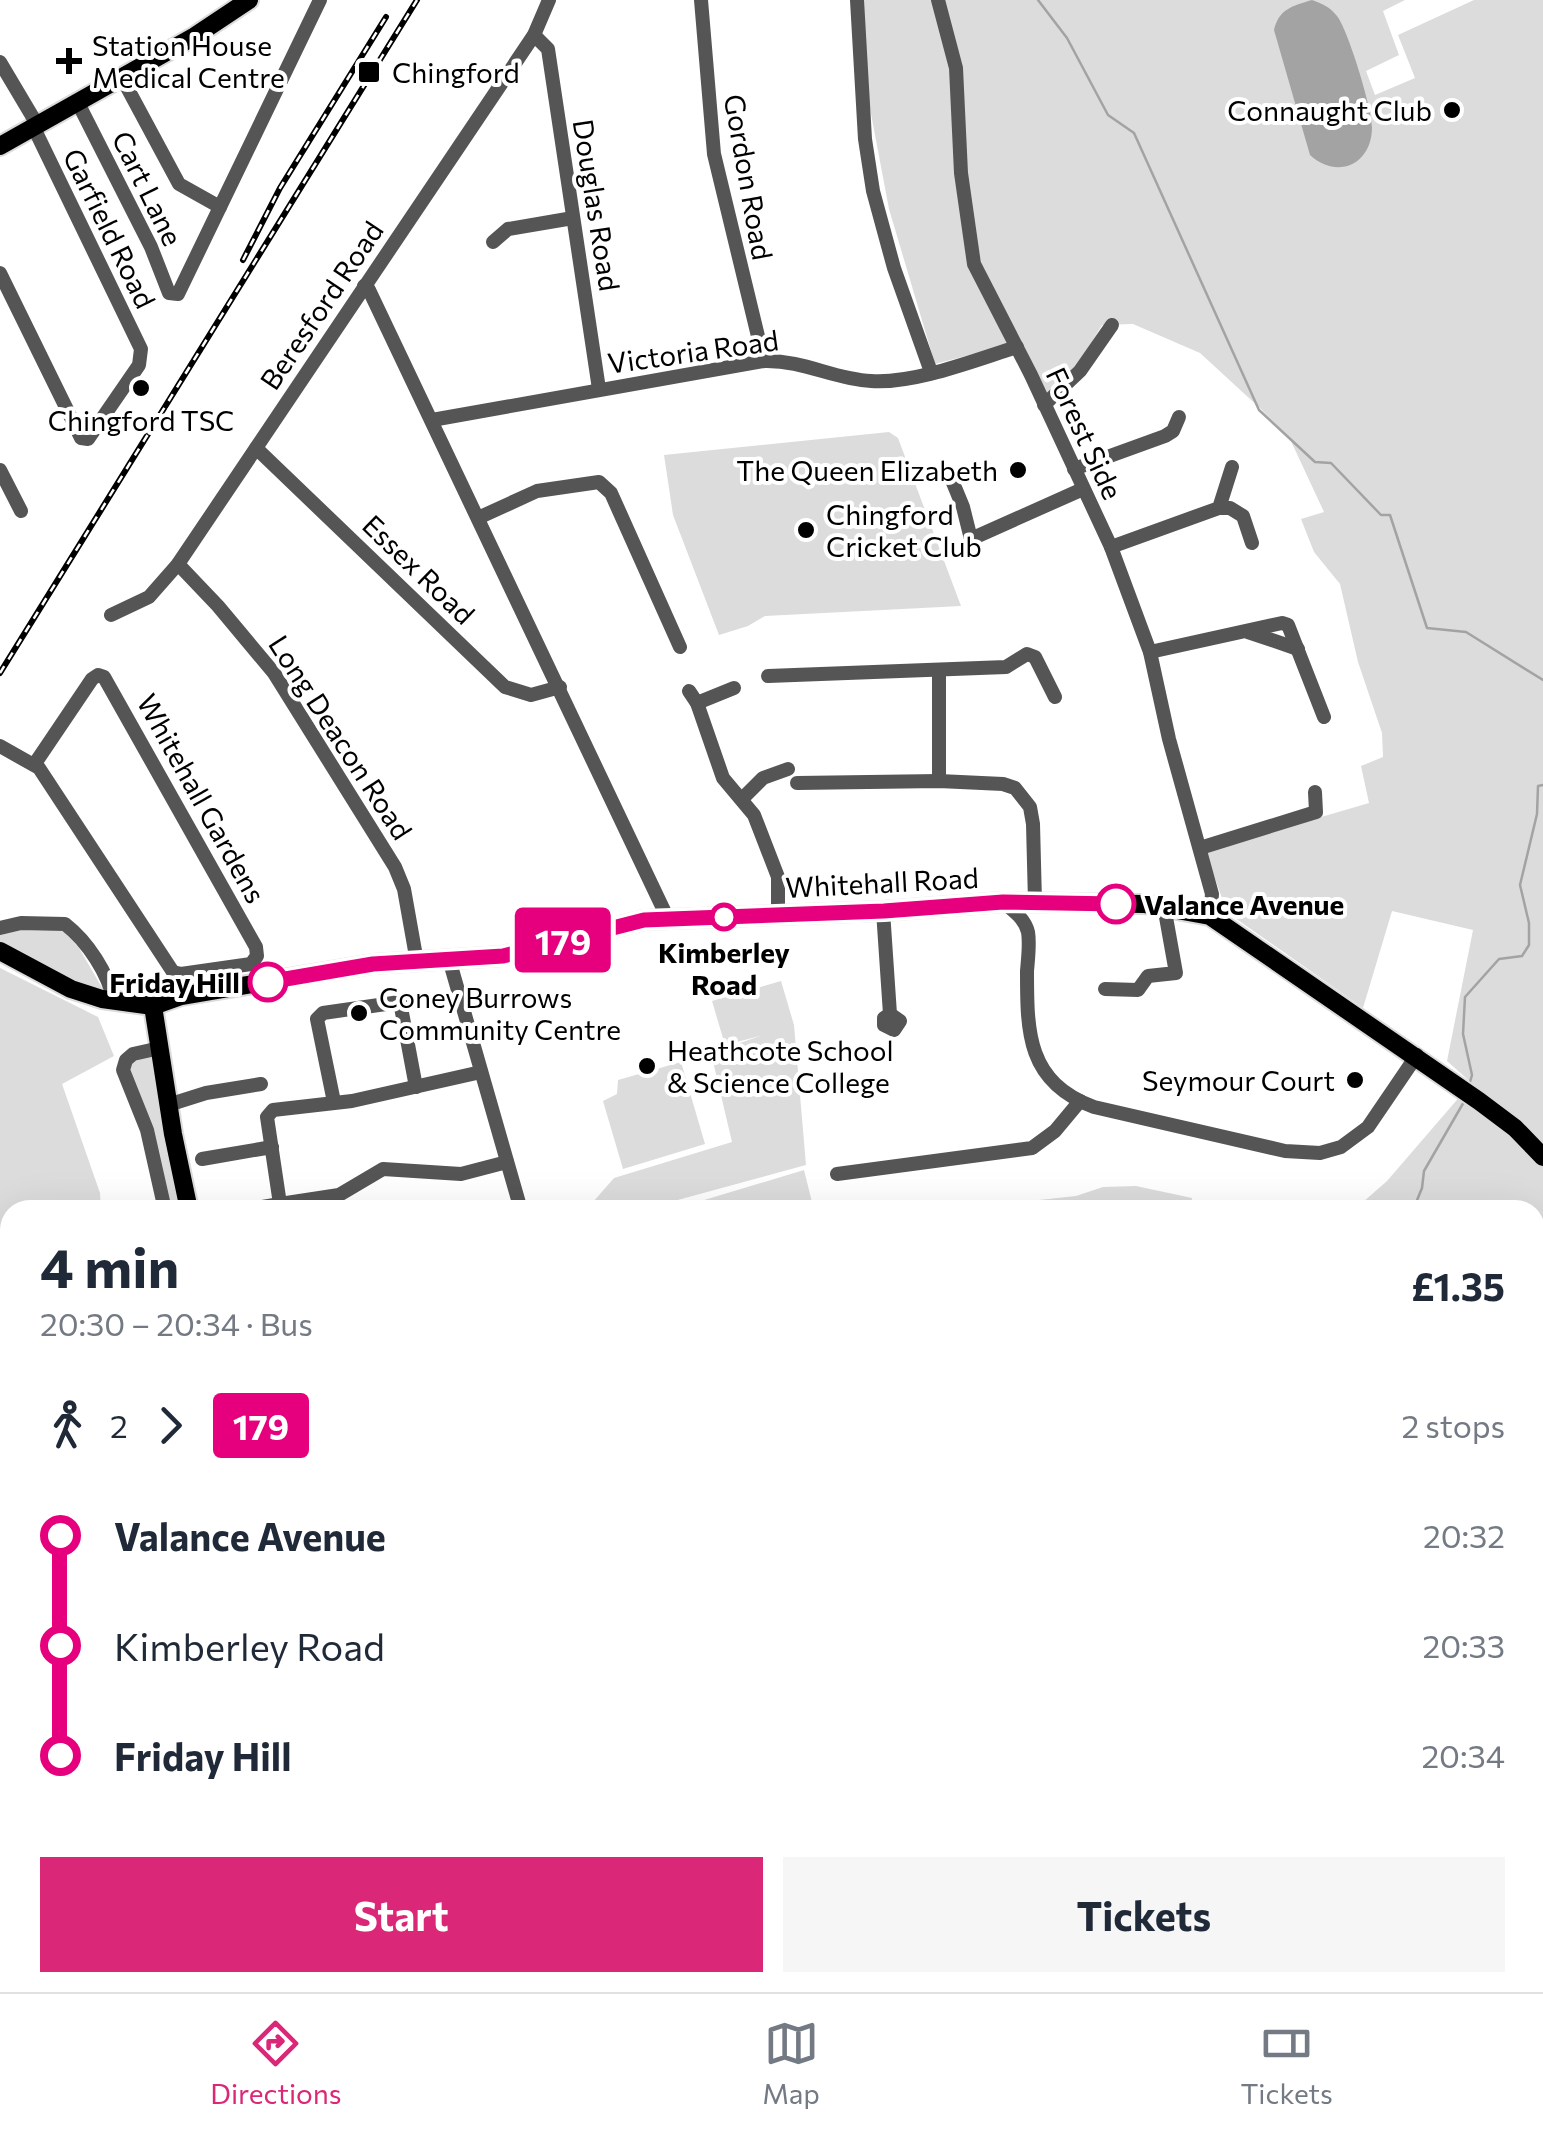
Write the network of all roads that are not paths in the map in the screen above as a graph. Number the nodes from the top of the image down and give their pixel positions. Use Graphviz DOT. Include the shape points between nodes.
graph roads {
  1 [pos="249,0"];
  2 [pos="320,0"];
  3 [pos="549,0"];
  4 [pos="702,0"];
  5 [pos="856,0"];
  6 [pos="938,0"];
  7 [pos="534,34"];
  8 [pos="0,62"];
  9 [pos="122,78"];
  10 [pos="78,103"];
  11 [pos="36,127"];
  12 [pos="0,146"];
  13 [pos="220,207"];
  14 [pos="573,218"];
  15 [pos="493,242"];
  16 [pos="0,273"];
  17 [pos="364,286"];
  18 [pos="1112,325"];
  19 [pos="1017,347"];
  20 [pos="764,361"];
  21 [pos="932,372"];
  22 [pos="599,390"];
  23 [pos="1044,405"];
  24 [pos="1178,416"];
  25 [pos="432,420"];
  26 [pos="256,448"];
  27 [pos="1232,467"];
  28 [pos="1074,469"];
  29 [pos="0,470"];
  30 [pos="949,473"];
  31 [pos="1083,489"];
  32 [pos="1218,508"];
  33 [pos="21,511"];
  34 [pos="478,518"];
  35 [pos="1252,543"];
  36 [pos="1111,546"];
  37 [pos="178,564"];
  38 [pos="111,615"];
  39 [pos="680,647"];
  40 [pos="1150,652"];
  41 [pos="939,670"];
  42 [pos="768,676"];
  43 [pos="560,687"];
  44 [pos="734,688"];
  45 [pos="1056,697"];
  46 [pos="1324,717"];
  47 [pos="0,746"];
  48 [pos="34,765"];
  49 [pos="788,769"];
  50 [pos="939,782"];
  51 [pos="797,783"];
  52 [pos="1316,792"];
  53 [pos="742,799"];
  54 [pos="1200,848"];
  55 [pos="1210,887"];
  56 [pos="1003,902"];
  57 [pos="1040,902"];
  58 [pos="1164,906"];
  59 [pos="1190,910"];
  60 [pos="884,911"];
  61 [pos="778,916"];
  62 [pos="1210,916"];
  63 [pos="668,919"];
  64 [pos="0,928"];
  65 [pos="1028,930"];
  66 [pos="0,951"];
  67 [pos="448,960"];
  68 [pos="416,962"];
  69 [pos="217,970"];
  70 [pos="1105,989"];
  71 [pos="219,990"];
  72 [pos="114,1001"];
  73 [pos="153,1006"];
  74 [pos="890,1014"];
  75 [pos="160,1048"];
  76 [pos="1417,1056"];
  77 [pos="481,1072"];
  78 [pos="261,1084"];
  79 [pos="416,1086"];
  80 [pos="1080,1101"];
  81 [pos="334,1102"];
  82 [pos="168,1104"];
  83 [pos="272,1147"];
  84 [pos="1543,1158"];
  85 [pos="202,1159"];
  86 [pos="507,1162"];
  87 [pos="837,1174"];
  88 [pos="163,1200"];
  89 [pos="186,1200"];
  90 [pos="279,1200"];
  91 [pos="306,1200"];
  92 [pos="518,1200"];
  1 -- 9 [label="main road"];
  2 -- 13 [label="street"];
  3 -- 7 [label="street, Beresford Road"];
  4 -- 20 [label="street, Gordon Road" via="714,154"];
  5 -- 21 [label="street" via="873,190"];
  6 -- 19 [label="street, Forest Side" via="956,68 960,173 974,264"];
  7 -- 14 [label="street, Douglas Road" via="548,49"];
  7 -- 17 [label="street, Beresford Road"];
  8 -- 11 [label="street, Garfield Road"];
  9 -- 10 [label="main road"];
  9 -- 13 [label="street" via="182,188"];
  10 -- 11 [label="main road"];
  10 -- 13 [label="street, Cart Lane" via="171,295 178,294"];
  11 -- 12 [label="main road"];
  11 -- 16 [label="street, Garfield Road" via="141,349 139,365 84,440"];
  14 -- 15 [label="street" via="508,229"];
  14 -- 22 [label="street, Douglas Road"];
  17 -- 25 [label="street"];
  17 -- 26 [label="street, Beresford Road"];
  18 -- 23 [label="street" via="1080,371"];
  19 -- 21 [label="street, Victoria Road"];
  19 -- 23 [label="street, Forest Side"];
  20 -- 21 [label="street, Victoria Road" via="801,362 874,382"];
  20 -- 22 [label="street, Victoria Road"];
  22 -- 25 [label="street, Victoria Road"];
  23 -- 28 [label="street, Forest Side"];
  24 -- 28 [label="street" via="1165,436"];
  25 -- 34 [label="street"];
  26 -- 37 [label="street, Beresford Road"];
  26 -- 43 [label="street, Essex Road" via="505,686 531,696"];
  27 -- 32 [label="street"];
  28 -- 31 [label="street, Forest Side"];
  29 -- 33 [label="street"];
  30 -- 31 [label="street" via="971,539"];
  31 -- 36 [label="street, Forest Side"];
  32 -- 35 [label="street" via="1243,516"];
  32 -- 36 [label="street"];
  34 -- 39 [label="street" via="536,492 599,482 611,493"];
  34 -- 43 [label="street"];
  36 -- 40 [label="street, Forest Side"];
  37 -- 38 [label="street, Beresford Road" via="149,597"];
  37 -- 68 [label="street, Long Deacon Road" via="274,673 395,867"];
  40 -- 46 [label="street" via="1288,625"];
  40 -- 54 [label="street, Forest Side"];
  41 -- 42 [label="street"];
  41 -- 45 [label="street" via="1006,666 1032,654"];
  41 -- 50 [label="street"];
  43 -- 63 [label="street"];
  44 -- 53 [label="street" via="693,697 723,778"];
  47 -- 48 [label="street"];
  48 -- 69 [label="street" via="166,964 182,974"];
  48 -- 69 [label="street, Whitehall Gardens" via="92,679 104,677 256,947 251,964"];
  49 -- 53 [label="street" via="763,778"];
  50 -- 51 [label="street"];
  50 -- 57 [label="street" via="1003,784 1025,797"];
  52 -- 54 [label="street" via="1316,812"];
  53 -- 61 [label="street" via="778,877"];
  54 -- 55 [label="street, Forest Side"];
  55 -- 59 [label="street"];
  55 -- 62 [label="street, Forest Side"];
  56 -- 57 [label="main road, Whitehall Road"];
  56 -- 60 [label="main road, Whitehall Road"];
  56 -- 65 [label="street"];
  57 -- 58 [label="main road, Whitehall Road"];
  57 -- 65 [label="street"];
  58 -- 59 [label="main road, Whitehall Road"];
  58 -- 70 [label="street" via="1176,973 1148,976 1138,990"];
  59 -- 62 [label="main road, Whitehall Road"];
  60 -- 61 [label="main road, Whitehall Road"];
  60 -- 74 [label="street"];
  61 -- 63 [label="main road, Whitehall Road"];
  62 -- 76 [label="main road, Whitehall Road"];
  63 -- 67 [label="main road, Whitehall Road" via="506,956"];
  64 -- 72 [label="street" via="65,924 100,966"];
  65 -- 80 [label="street" via="1032,1048 1051,1080"];
  66 -- 72 [label="main road" via="71,989"];
  67 -- 68 [label="main road, Whitehall Road"];
  67 -- 77 [label="street"];
  68 -- 71 [label="main road, Whitehall Road"];
  69 -- 71 [label="street"];
  71 -- 73 [label="main road, Whitehall Road"];
  72 -- 73 [label="main road"];
  73 -- 75 [label="main road"];
  75 -- 82 [label="main road"];
  75 -- 88 [label="street" via="129,1057 123,1070 147,1130"];
  76 -- 80 [label="street" via="1368,1127 1320,1153 1285,1151"];
  76 -- 84 [label="main road, Whitehall Road" via="1515,1128"];
  77 -- 79 [label="street"];
  77 -- 86 [label="street"];
  78 -- 82 [label="street"];
  79 -- 81 [label="street"];
  79 -- 81 [label="street" via="400,1002 322,1013 317,1019"];
  80 -- 87 [label="street" via="1032,1148"];
  81 -- 83 [label="street" via="268,1113"];
  82 -- 89 [label="main road"];
  83 -- 85 [label="street"];
  83 -- 90 [label="street"];
  86 -- 91 [label="street" via="460,1174 383,1169 339,1195"];
  86 -- 92 [label="street"];
}
